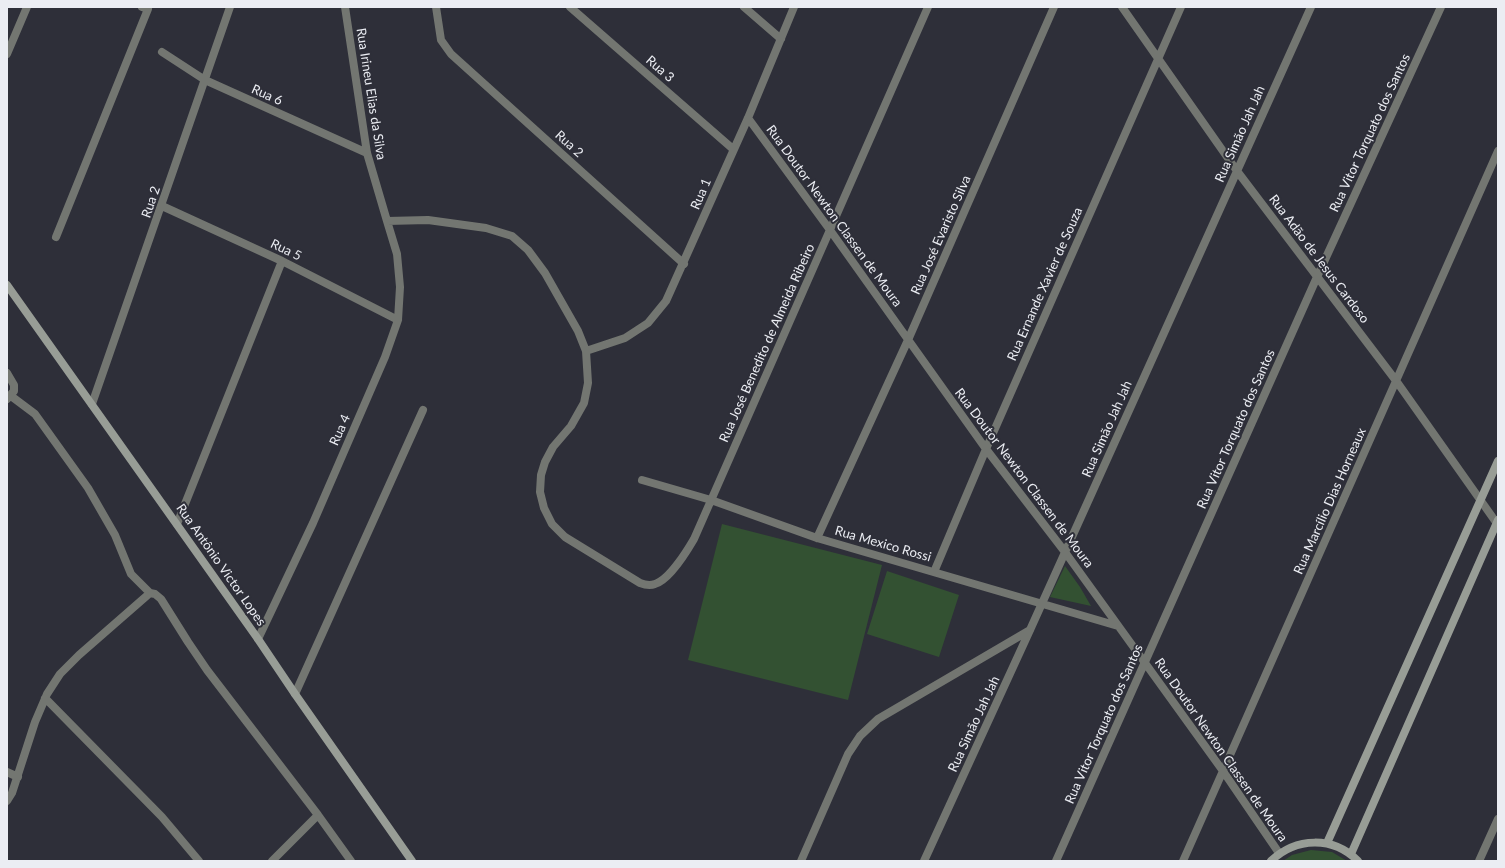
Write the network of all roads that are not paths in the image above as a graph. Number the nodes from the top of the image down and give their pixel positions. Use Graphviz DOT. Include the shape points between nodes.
graph roads {
  1 [pos="27,7"];
  2 [pos="142,7"];
  3 [pos="230,7"];
  4 [pos="345,7"];
  5 [pos="436,7"];
  6 [pos="570,7"];
  7 [pos="744,7"];
  8 [pos="794,7"];
  9 [pos="928,7"];
  10 [pos="1054,7"];
  11 [pos="1122,7"];
  12 [pos="1181,7"];
  13 [pos="1311,7"];
  14 [pos="1441,7"];
  15 [pos="780,39"];
  16 [pos="162,52"];
  17 [pos="7,54"];
  18 [pos="1158,58"];
  19 [pos="206,80"];
  20 [pos="748,118"];
  21 [pos="733,150"];
  22 [pos="1498,151"];
  23 [pos="367,153"];
  24 [pos="1237,171"];
  25 [pos="162,206"];
  26 [pos="387,221"];
  27 [pos="830,230"];
  28 [pos="56,237"];
  29 [pos="282,261"];
  30 [pos="684,264"];
  31 [pos="1317,277"];
  32 [pos="7,284"];
  33 [pos="398,320"];
  34 [pos="908,340"];
  35 [pos="586,351"];
  36 [pos="7,373"];
  37 [pos="1397,382"];
  38 [pos="9,397"];
  39 [pos="92,404"];
  40 [pos="423,410"];
  41 [pos="986,449"];
  42 [pos="1498,461"];
  43 [pos="642,480"];
  44 [pos="1481,499"];
  45 [pos="711,500"];
  46 [pos="1498,523"];
  47 [pos="177,524"];
  48 [pos="817,538"];
  49 [pos="1065,552"];
  50 [pos="934,572"];
  51 [pos="150,593"];
  52 [pos="1041,605"];
  53 [pos="1118,626"];
  54 [pos="1030,630"];
  55 [pos="258,639"];
  56 [pos="1145,664"];
  57 [pos="295,694"];
  58 [pos="45,698"];
  59 [pos="1223,771"];
  60 [pos="7,772"];
  61 [pos="18,777"];
  62 [pos="7,801"];
  63 [pos="318,815"];
  64 [pos="1498,819"];
  65 [pos="1327,843"];
  66 [pos="1279,853"];
  67 [pos="1351,854"];
  68 [pos="199,861"];
  69 [pos="272,861"];
  70 [pos="351,861"];
  71 [pos="412,861"];
  72 [pos="801,861"];
  73 [pos="924,861"];
  74 [pos="1056,861"];
  75 [pos="1183,861"];
  76 [pos="1271,861"];
  77 [pos="1358,861"];
  78 [pos="1479,861"];
  1 -- 17 [label="street"];
  2 -- 28 [label="street" via="148,9"];
  3 -- 19 [label="street, Rua 2"];
  4 -- 23 [label="street, Rua Irineu Elias da Silva"];
  5 -- 30 [label="street, Rua 2" via="441,40 451,54"];
  6 -- 21 [label="street, Rua 3"];
  7 -- 15 [label="street"];
  8 -- 15 [label="street, Rua 1"];
  9 -- 27 [label="street, Rua José Benedito de Almeida Ribeiro"];
  10 -- 34 [label="street, Rua José Evaristo Silva"];
  11 -- 18 [label="street, Rua Adão de Jesus Cardoso"];
  12 -- 18 [label="street, Rua Ernande Xavier de Souza"];
  13 -- 24 [label="street, Rua Simão Jah Jah"];
  14 -- 31 [label="street, Rua Vitor Torquato dos Santos"];
  15 -- 20 [label="street, Rua 1"];
  16 -- 19 [label="street, Rua 6"];
  18 -- 24 [label="street, Rua Adão de Jesus Cardoso"];
  18 -- 41 [label="street, Rua Ernande Xavier de Souza"];
  19 -- 23 [label="street, Rua 6"];
  19 -- 25 [label="street, Rua 2"];
  20 -- 21 [label="street, Rua 1"];
  20 -- 27 [label="street, Rua Doutor Newton Classen de Moura"];
  21 -- 30 [label="street, Rua 1"];
  22 -- 37 [label="street, Rua Marcílio Dias Horneaux"];
  23 -- 26 [label="street, Rua Irineu Elias da Silva"];
  24 -- 31 [label="street, Rua Adão de Jesus Cardoso"];
  24 -- 49 [label="street, Rua Simão Jah Jah"];
  25 -- 29 [label="street, Rua 5"];
  25 -- 39 [label="street, Rua 2"];
  26 -- 33 [label="street, Rua 4" via="397,254 400,287"];
  26 -- 35 [label="street" via="428,220 486,228 512,236 528,250 545,273 578,331"];
  27 -- 34 [label="street, Rua Doutor Newton Classen de Moura"];
  27 -- 45 [label="street, Rua José Benedito de Almeida Ribeiro"];
  29 -- 33 [label="street, Rua 5"];
  29 -- 47 [label="street"];
  30 -- 35 [label="street, Rua 1" via="666,301 648,323 625,338"];
  31 -- 37 [label="street, Rua Adão de Jesus Cardoso"];
  31 -- 56 [label="street, Rua Vitor Torquato dos Santos"];
  32 -- 39 [label="main road, Rua Antônio Victor Lopes"];
  33 -- 55 [label="street, Rua 4" via="382,364 313,523"];
  34 -- 41 [label="street, Rua Doutor Newton Classen de Moura"];
  34 -- 48 [label="street, Rua José Evaristo Silva"];
  35 -- 45 [label="street, Rua José Benedito de Almeida Ribeiro" via="588,383 584,403 571,426 553,446 541,476 540,492 552,524 565,537 640,583 656,584 665,579 686,552"];
  36 -- 38 [label="street" via="14,385 14,391"];
  37 -- 44 [label="street, Rua Adão de Jesus Cardoso"];
  37 -- 59 [label="street, Rua Marcílio Dias Horneaux"];
  38 -- 51 [label="street" via="35,414 84,482 115,535 131,574"];
  39 -- 47 [label="main road, Rua Antônio Victor Lopes"];
  40 -- 57 [label="street"];
  41 -- 49 [label="street, Rua Doutor Newton Classen de Moura"];
  41 -- 50 [label="street, Rua Ernande Xavier de Souza"];
  42 -- 44 [label="main road"];
  43 -- 45 [label="street, Rua Mexico Rossi"];
  44 -- 46 [label="street, Rua Adão de Jesus Cardoso"];
  44 -- 65 [label="main road"];
  45 -- 48 [label="street, Rua Mexico Rossi"];
  46 -- 67 [label="main road"];
  47 -- 55 [label="main road, Rua Antônio Victor Lopes"];
  48 -- 50 [label="street, Rua Mexico Rossi"];
  49 -- 52 [label="street, Rua Simão Jah Jah"];
  49 -- 53 [label="street, Rua Doutor Newton Classen de Moura"];
  50 -- 52 [label="street, Rua Mexico Rossi"];
  51 -- 58 [label="street" via="60,674"];
  51 -- 63 [label="street" via="161,599 207,670"];
  52 -- 53 [label="street, Rua Mexico Rossi"];
  52 -- 54 [label="street, Rua Simão Jah Jah"];
  53 -- 56 [label="street, Rua Doutor Newton Classen de Moura"];
  54 -- 72 [label="street" via="878,719 860,736 848,754"];
  54 -- 73 [label="street, Rua Simão Jah Jah"];
  55 -- 57 [label="main road, Rua Antônio Victor Lopes"];
  56 -- 59 [label="street, Rua Doutor Newton Classen de Moura"];
  56 -- 74 [label="street, Rua Vitor Torquato dos Santos"];
  57 -- 71 [label="main road, Rua Antônio Victor Lopes"];
  58 -- 61 [label="street"];
  58 -- 68 [label="street" via="162,817"];
  59 -- 66 [label="street, Rua Doutor Newton Classen de Moura"];
  59 -- 75 [label="street, Rua Marcílio Dias Horneaux"];
  60 -- 61 [label="street"];
  61 -- 62 [label="street"];
  63 -- 69 [label="street"];
  63 -- 70 [label="street"];
  64 -- 78 [label="street"];
  65 -- 66 [label="main road" via="1300,844"];
  65 -- 67 [label="main road"];
  66 -- 76 [label="main road"];
  67 -- 77 [label="main road"];
}
